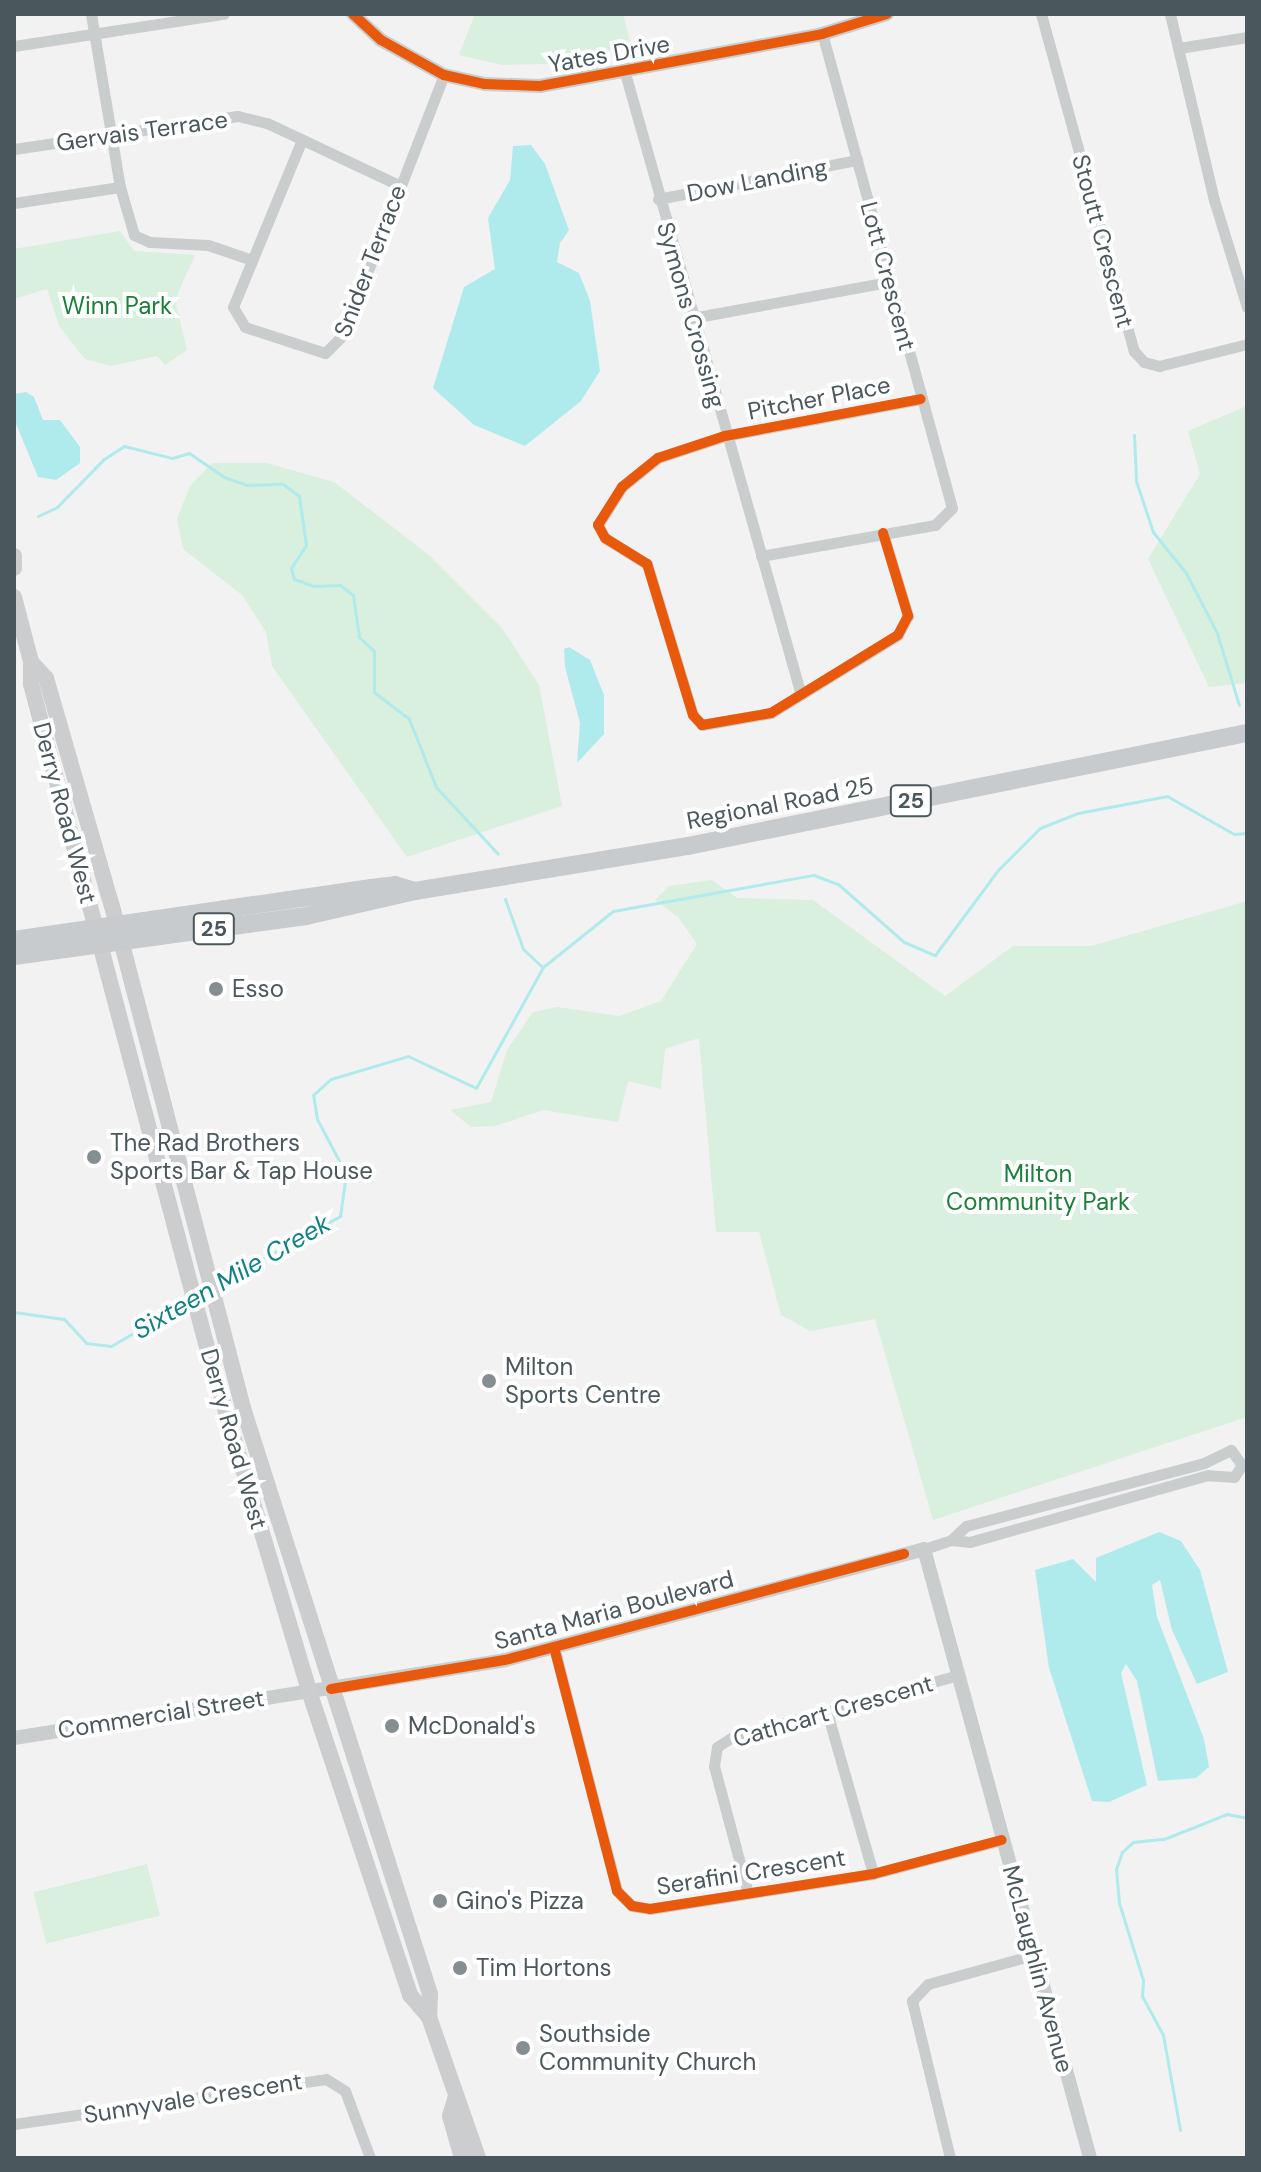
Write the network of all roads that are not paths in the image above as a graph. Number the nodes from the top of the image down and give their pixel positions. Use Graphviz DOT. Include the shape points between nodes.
graph roads {
  1 [pos="91,14"];
  2 [pos="224,14"];
  3 [pos="353,14"];
  4 [pos="887,14"];
  5 [pos="1041,14"];
  6 [pos="1170,14"];
  7 [pos="822,34"];
  8 [pos="95,35"];
  9 [pos="1247,37"];
  10 [pos="14,46"];
  11 [pos="1179,48"];
  12 [pos="625,73"];
  13 [pos="444,75"];
  14 [pos="113,137"];
  15 [pos="301,142"];
  16 [pos="14,149"];
  17 [pos="857,160"];
  18 [pos="399,185"];
  19 [pos="120,187"];
  20 [pos="658,199"];
  21 [pos="14,203"];
  22 [pos="252,260"];
  23 [pos="889,282"];
  24 [pos="1247,307"];
  25 [pos="692,318"];
  26 [pos="1247,344"];
  27 [pos="921,399"];
  28 [pos="725,436"];
  29 [pos="883,533"];
  30 [pos="14,556"];
  31 [pos="761,556"];
  32 [pos="14,568"];
  33 [pos="14,597"];
  34 [pos="31,662"];
  35 [pos="801,695"];
  36 [pos="1247,733"];
  37 [pos="120,934"];
  38 [pos="98,937"];
  39 [pos="14,940"];
  40 [pos="14,956"];
  41 [pos="951,1540"];
  42 [pos="924,1549"];
  43 [pos="554,1647"];
  44 [pos="958,1675"];
  45 [pos="331,1689"];
  46 [pos="309,1691"];
  47 [pos="827,1712"];
  48 [pos="14,1738"];
  49 [pos="1002,1840"];
  50 [pos="873,1874"];
  51 [pos="748,1893"];
  52 [pos="1033,1955"];
  53 [pos="429,2017"];
  54 [pos="455,2099"];
  55 [pos="14,2124"];
  56 [pos="370,2158"];
  57 [pos="462,2158"];
  58 [pos="478,2158"];
  59 [pos="950,2158"];
  60 [pos="1090,2158"];
  1 -- 8 [label="street"];
  2 -- 8 [label="street"];
  3 -- 13 [label="street, Yates Drive" via="381,40"];
  4 -- 7 [label="street, Yates Drive"];
  5 -- 26 [label="street, Stoutt Crescent" via="1134,351 1144,362 1159,366"];
  6 -- 11 [label="street"];
  7 -- 12 [label="street, Yates Drive"];
  7 -- 17 [label="street, Lott Crescent"];
  8 -- 10 [label="street"];
  8 -- 14 [label="street"];
  9 -- 11 [label="street"];
  11 -- 24 [label="street" via="1214,200"];
  12 -- 13 [label="street, Yates Drive" via="540,86 485,84"];
  12 -- 20 [label="street, Symons Crossing"];
  13 -- 18 [label="street, Snider Terrace"];
  14 -- 15 [label="street, Gervais Terrace" via="238,116 267,123"];
  14 -- 16 [label="street, Gervais Terrace"];
  14 -- 19 [label="street"];
  15 -- 18 [label="street, Gervais Terrace"];
  15 -- 22 [label="street, Snider Terrace"];
  17 -- 20 [label="street, Dow Landing"];
  17 -- 23 [label="street, Lott Crescent"];
  18 -- 22 [label="street, Snider Terrace" via="333,350 315,352 238,321 233,307"];
  19 -- 21 [label="street"];
  19 -- 22 [label="street" via="140,241 185,240"];
  20 -- 25 [label="street, Symons Crossing"];
  23 -- 25 [label="street"];
  23 -- 27 [label="street, Lott Crescent"];
  25 -- 28 [label="street, Symons Crossing"];
  27 -- 28 [label="street, Pitcher Place"];
  27 -- 29 [label="street, Lott Crescent" via="952,508 935,525"];
  28 -- 31 [label="street, Symons Crossing"];
  28 -- 35 [label="street, Pitcher Place" via="658,458 622,487 601,516 599,531 647,564 699,724 771,713"];
  29 -- 31 [label="street, Lott Crescent"];
  29 -- 35 [label="street" via="907,622 890,641"];
  30 -- 32 [label="main road"];
  31 -- 35 [label="street, Symons Crossing"];
  33 -- 34 [label="main road, Derry Road West"];
  34 -- 37 [label="main road, Derry Road West" via="46,678"];
  34 -- 38 [label="main road, Derry Road West" via="31,684"];
  36 -- 37 [label="main road, Regional Road 25 / 25" via="688,846 415,891 319,914"];
  37 -- 38 [label="main road, 25"];
  37 -- 45 [label="main road, Derry Road West" via="222,1327"];
  38 -- 39 [label="main road"];
  38 -- 40 [label="main road"];
  38 -- 46 [label="main road, Derry Road West" via="203,1336"];
  41 -- 41 [label="street, Santa Maria Boulevard" via="970,1542 1208,1475 1234,1477 1242,1460 1226,1450 1204,1463 966,1526"];
  41 -- 42 [label="street, Santa Maria Boulevard"];
  42 -- 43 [label="street, Santa Maria Boulevard"];
  42 -- 44 [label="street, McLaughlin Avenue"];
  43 -- 45 [label="street, Santa Maria Boulevard"];
  43 -- 51 [label="street, Serafini Crescent" via="624,1900 640,1909"];
  44 -- 47 [label="street, Cathcart Crescent"];
  44 -- 49 [label="street, McLaughlin Avenue"];
  45 -- 46 [label="street, Santa Maria Boulevard"];
  45 -- 53 [label="main road, Derry Road West" via="430,1994"];
  46 -- 48 [label="street, Commercial Street"];
  46 -- 53 [label="main road, Derry Road West" via="410,1995"];
  47 -- 50 [label="street"];
  47 -- 51 [label="street, Cathcart Crescent" via="731,1738 713,1756"];
  49 -- 50 [label="street, Serafini Crescent"];
  49 -- 52 [label="street, McLaughlin Avenue"];
  50 -- 51 [label="street, Serafini Crescent"];
  52 -- 59 [label="street" via="928,1984 912,2001"];
  52 -- 60 [label="street, McLaughlin Avenue"];
  53 -- 54 [label="main road, Derry Road West"];
  54 -- 57 [label="main road, Derry Road West" via="450,2116"];
  54 -- 58 [label="main road, Derry Road West"];
  55 -- 56 [label="street, Sunnyvale Crescent" via="326,2079 345,2091"];
}
